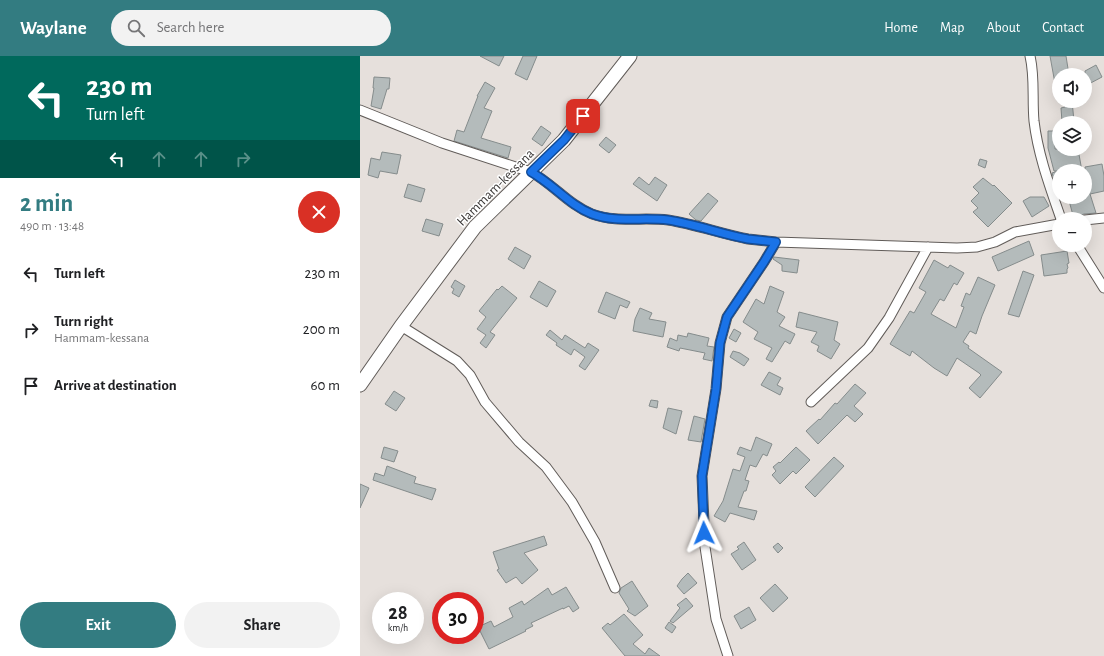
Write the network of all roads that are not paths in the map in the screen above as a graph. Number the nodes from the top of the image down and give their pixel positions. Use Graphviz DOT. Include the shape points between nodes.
graph roads {
  1 [pos="630,56"];
  2 [pos="1030,56"];
  3 [pos="360,110"];
  4 [pos="531,172"];
  5 [pos="1059,212"];
  6 [pos="1104,218"];
  7 [pos="1092,219"];
  8 [pos="1052,225"];
  9 [pos="776,242"];
  10 [pos="928,247"];
  11 [pos="1081,252"];
  12 [pos="1104,288"];
  13 [pos="401,326"];
  14 [pos="360,385"];
  15 [pos="811,402"];
  16 [pos="615,588"];
  17 [pos="728,656"];
  1 -- 4 [label="street, Hammam-kessana" via="564,140"];
  2 -- 5 [label="street" via="1033,68 1034,120 1039,151"];
  3 -- 4 [label="street" via="442,143"];
  4 -- 9 [label="street" via="572,203 590,213 610,219 667,220 748,239"];
  4 -- 13 [label="street, Hammam-kessana" via="475,227"];
  6 -- 7 [label="street"];
  8 -- 10 [label="street" via="1016,232 977,247"];
  9 -- 10 [label="street"];
  9 -- 17 [label="street" via="727,317 720,343 716,389 702,476 705,547 716,619"];
  10 -- 15 [label="street" via="889,318 868,348"];
  11 -- 12 [label="street"];
  13 -- 14 [label="street, Hammam-kessana"];
  13 -- 16 [label="street" via="457,361 470,375 485,402 519,442 546,467 572,502 595,542"];
}
